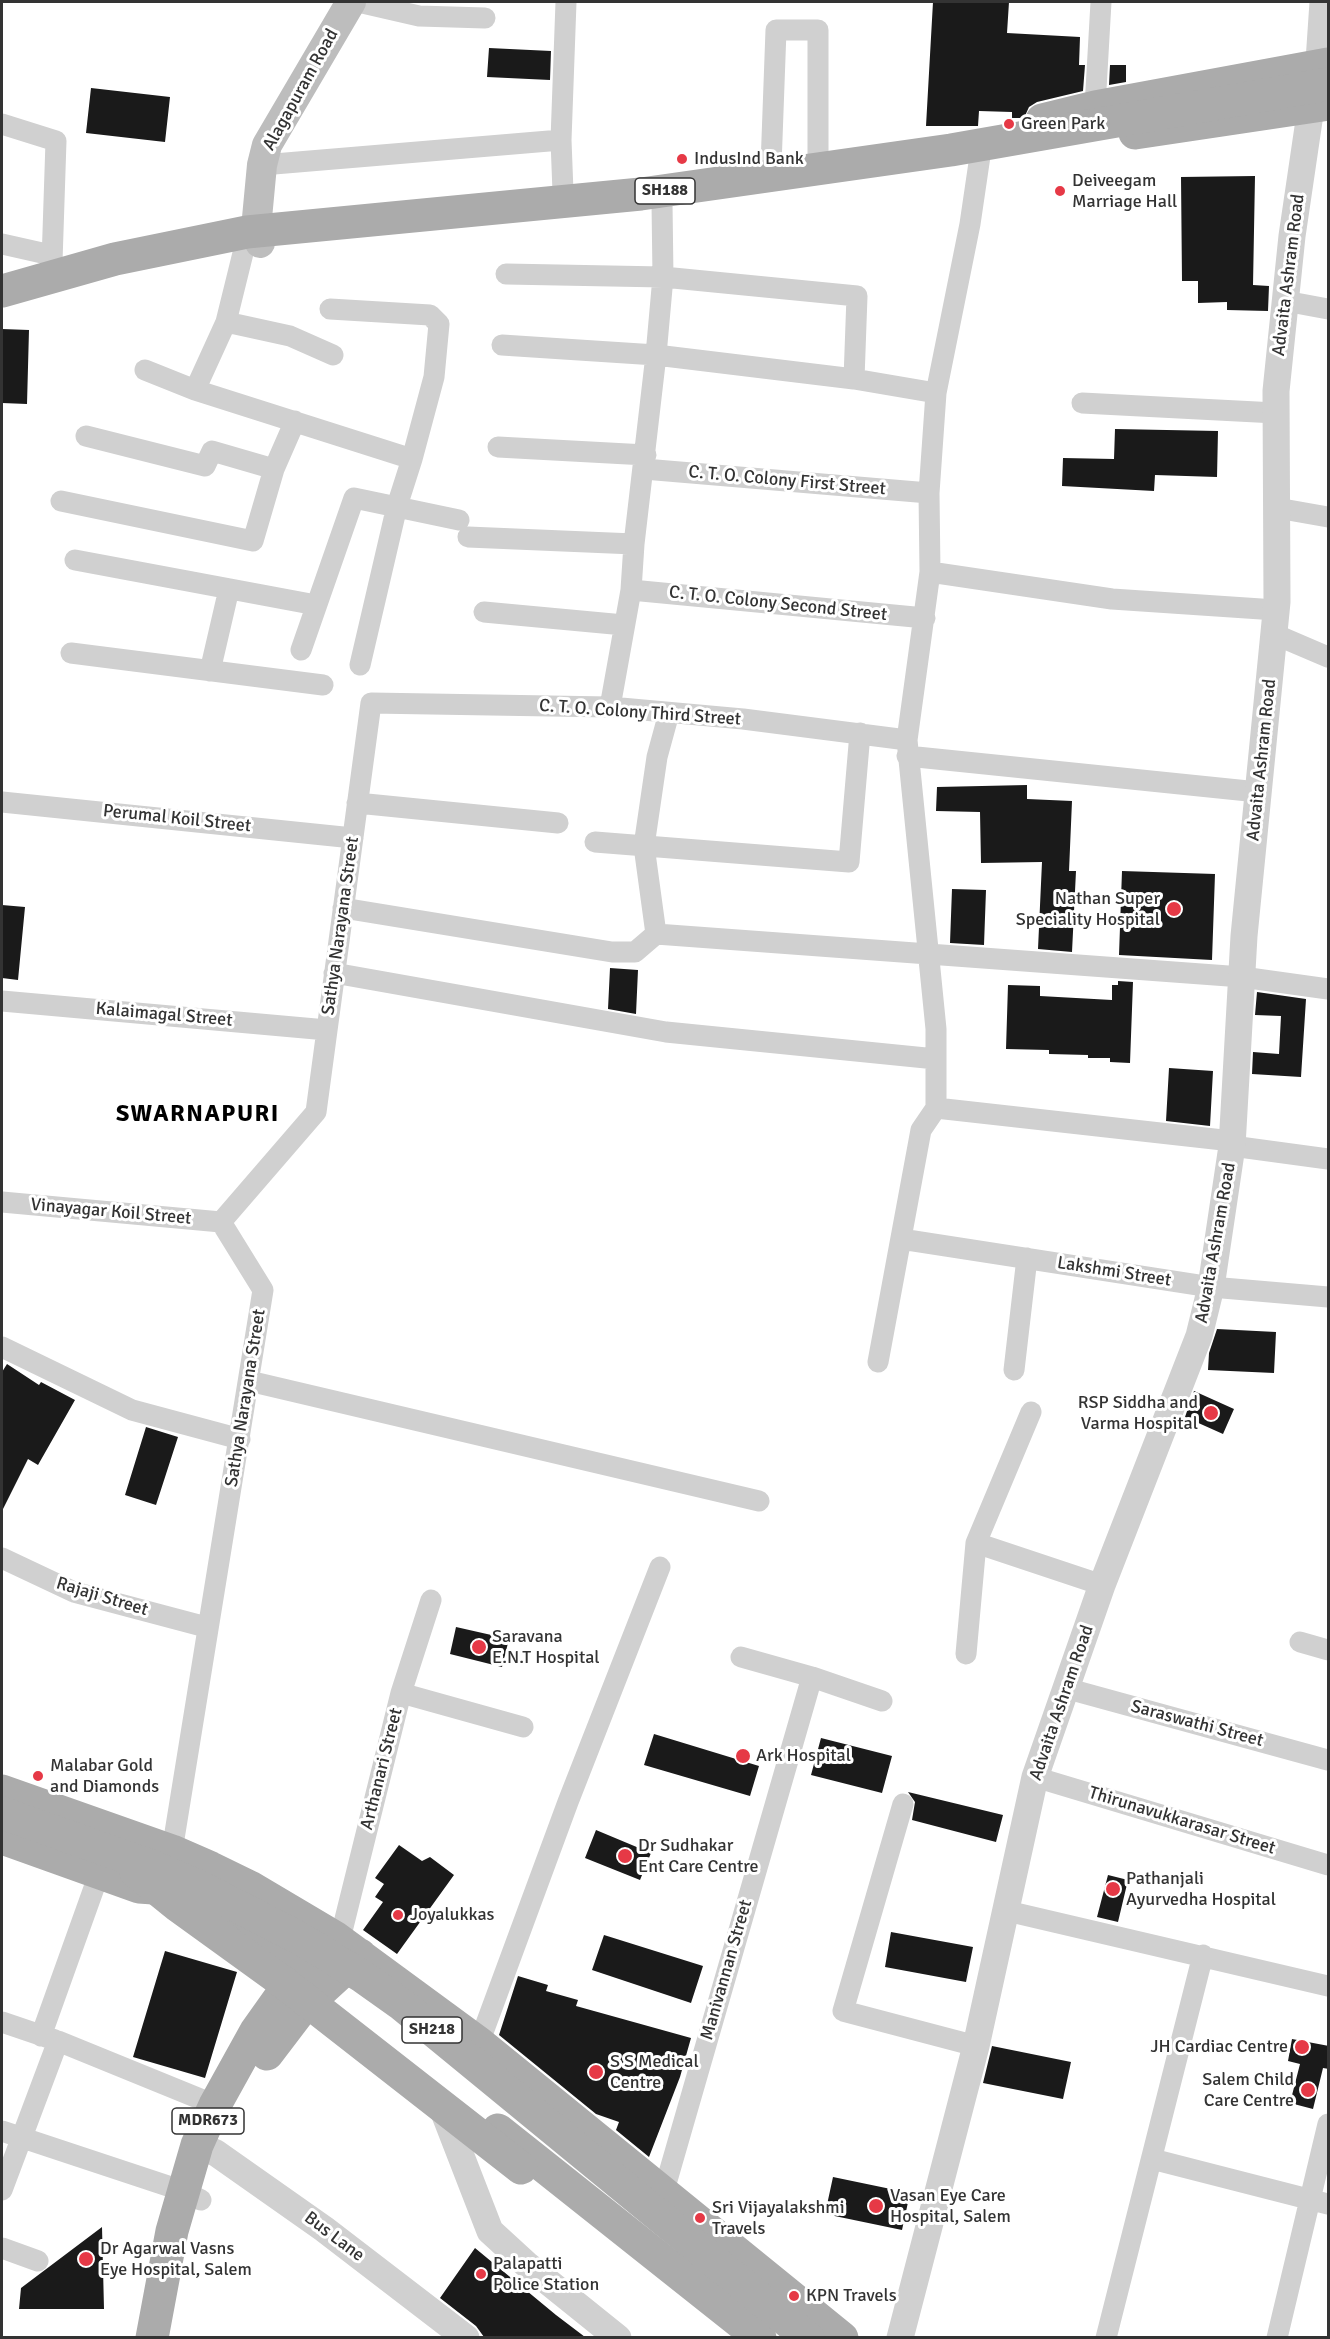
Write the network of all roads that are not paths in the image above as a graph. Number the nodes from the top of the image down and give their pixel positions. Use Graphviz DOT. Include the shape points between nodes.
graph roads {
  1 [pos="351,2"];
  2 [pos="358,2"];
  3 [pos="566,2"];
  4 [pos="1101,2"];
  5 [pos="1320,2"];
  6 [pos="485,18"];
  7 [pos="1322,85"];
  8 [pos="1095,107"];
  9 [pos="2,124"];
  10 [pos="561,141"];
  11 [pos="980,156"];
  12 [pos="819,158"];
  13 [pos="262,165"];
  14 [pos="771,166"];
  15 [pos="563,192"];
  16 [pos="662,203"];
  17 [pos="254,235"];
  18 [pos="2,244"];
  19 [pos="52,259"];
  20 [pos="506,274"];
  21 [pos="663,276"];
  22 [pos="2,278"];
  23 [pos="2,291"];
  24 [pos="1285,301"];
  25 [pos="2,303"];
  26 [pos="330,309"];
  27 [pos="1329,309"];
  28 [pos="226,322"];
  29 [pos="502,345"];
  30 [pos="333,355"];
  31 [pos="656,355"];
  32 [pos="145,370"];
  33 [pos="854,380"];
  34 [pos="195,390"];
  35 [pos="936,393"];
  36 [pos="1082,403"];
  37 [pos="1276,412"];
  38 [pos="295,421"];
  39 [pos="86,436"];
  40 [pos="498,447"];
  41 [pos="412,459"];
  42 [pos="645,462"];
  43 [pos="274,469"];
  44 [pos="929,493"];
  45 [pos="61,501"];
  46 [pos="397,506"];
  47 [pos="1277,508"];
  48 [pos="1329,518"];
  49 [pos="634,544"];
  50 [pos="75,560"];
  51 [pos="930,572"];
  52 [pos="229,589"];
  53 [pos="631,590"];
  54 [pos="316,605"];
  55 [pos="484,612"];
  56 [pos="925,618"];
  57 [pos="1275,622"];
  58 [pos="624,625"];
  59 [pos="301,650"];
  60 [pos="71,653"];
  61 [pos="1329,657"];
  62 [pos="360,665"];
  63 [pos="210,671"];
  64 [pos="323,686"];
  65 [pos="371,703"];
  66 [pos="610,707"];
  67 [pos="669,713"];
  68 [pos="860,733"];
  69 [pos="907,748"];
  70 [pos="1258,792"];
  71 [pos="2,802"];
  72 [pos="357,803"];
  73 [pos="558,823"];
  74 [pos="353,838"];
  75 [pos="595,842"];
  76 [pos="644,846"];
  77 [pos="343,908"];
  78 [pos="656,934"];
  79 [pos="928,953"];
  80 [pos="334,973"];
  81 [pos="1242,976"];
  82 [pos="1329,989"];
  83 [pos="2,1001"];
  84 [pos="327,1030"];
  85 [pos="936,1059"];
  86 [pos="936,1108"];
  87 [pos="1232,1143"];
  88 [pos="1329,1159"];
  89 [pos="2,1202"];
  90 [pos="221,1222"];
  91 [pos="901,1239"];
  92 [pos="1027,1258"];
  93 [pos="1211,1287"];
  94 [pos="1329,1297"];
  95 [pos="2,1347"];
  96 [pos="878,1362"];
  97 [pos="1014,1370"];
  98 [pos="249,1381"];
  99 [pos="1031,1412"];
  100 [pos="240,1439"];
  101 [pos="759,1501"];
  102 [pos="976,1543"];
  103 [pos="2,1558"];
  104 [pos="660,1567"];
  105 [pos="1102,1585"];
  106 [pos="431,1600"];
  107 [pos="206,1627"];
  108 [pos="1300,1642"];
  109 [pos="1329,1650"];
  110 [pos="966,1654"];
  111 [pos="741,1657"];
  112 [pos="812,1677"];
  113 [pos="1065,1688"];
  114 [pos="401,1694"];
  115 [pos="882,1701"];
  116 [pos="523,1727"];
  117 [pos="1329,1760"];
  118 [pos="1035,1777"];
  119 [pos="2,1791"];
  120 [pos="903,1804"];
  121 [pos="2,1813"];
  122 [pos="2,1828"];
  123 [pos="2,1838"];
  124 [pos="171,1851"];
  125 [pos="1329,1865"];
  126 [pos="136,1872"];
  127 [pos="99,1874"];
  128 [pos="1007,1911"];
  129 [pos="348,1946"];
  130 [pos="1203,1955"];
  131 [pos="309,1983"];
  132 [pos="1329,1986"];
  133 [pos="2,2022"];
  134 [pos="49,2039"];
  135 [pos="479,2043"];
  136 [pos="976,2046"];
  137 [pos="430,2078"];
  138 [pos="215,2105"];
  139 [pos="1329,2124"];
  140 [pos="2,2131"];
  141 [pos="21,2138"];
  142 [pos="207,2149"];
  143 [pos="1152,2159"];
  144 [pos="2,2190"];
  145 [pos="663,2194"];
  146 [pos="192,2195"];
  147 [pos="1320,2202"];
  148 [pos="2,2248"];
  149 [pos="38,2261"];
  150 [pos="797,2335"];
  151 [pos="152,2337"];
  152 [pos="170,2337"];
  153 [pos="466,2337"];
  154 [pos="618,2337"];
  155 [pos="734,2337"];
  156 [pos="760,2337"];
  157 [pos="842,2337"];
  158 [pos="900,2337"];
  159 [pos="1106,2337"];
  160 [pos="1277,2337"];
  1 -- 13 [label="main road, Alagapuram Road" via="267,145"];
  2 -- 6 [label="street" via="419,16"];
  3 -- 10 [label="street"];
  4 -- 8 [label="street"];
  5 -- 7 [label="street"];
  7 -- 8 [label="main road"];
  7 -- 11 [label="main road"];
  7 -- 23 [label="main road, SH188, bridge" via="951,150 675,190 247,232 115,259"];
  7 -- 24 [label="street, Advaita Ashram Road"];
  8 -- 12 [label="main road" via="1052,119"];
  9 -- 19 [label="street" via="56,141"];
  10 -- 13 [label="street"];
  10 -- 15 [label="street"];
  11 -- 16 [label="main road"];
  11 -- 35 [label="street"];
  12 -- 14 [label="main road"];
  12 -- 14 [label="street" via="818,30 776,30"];
  13 -- 17 [label="main road, Alagapuram Road"];
  14 -- 15 [label="main road"];
  15 -- 17 [label="main road"];
  16 -- 17 [label="main road"];
  16 -- 21 [label="street"];
  17 -- 19 [label="main road" via="153,237"];
  17 -- 25 [label="main road"];
  17 -- 28 [label="street"];
  18 -- 19 [label="street"];
  19 -- 22 [label="main road"];
  20 -- 21 [label="street"];
  21 -- 31 [label="street"];
  21 -- 33 [label="street" via="857,296"];
  24 -- 27 [label="street"];
  24 -- 37 [label="street, Advaita Ashram Road"];
  26 -- 41 [label="street" via="429,315 439,324 434,377"];
  28 -- 30 [label="street" via="290,336"];
  28 -- 34 [label="street"];
  29 -- 31 [label="street"];
  31 -- 33 [label="street"];
  31 -- 42 [label="street"];
  32 -- 34 [label="street"];
  33 -- 35 [label="street"];
  34 -- 38 [label="street"];
  35 -- 44 [label="street"];
  36 -- 37 [label="street"];
  37 -- 47 [label="street, Advaita Ashram Road"];
  38 -- 41 [label="street"];
  38 -- 43 [label="street"];
  39 -- 43 [label="street" via="205,466 212,451"];
  40 -- 42 [label="street, C. T. O. Colony First Street"];
  41 -- 46 [label="street"];
  42 -- 44 [label="street, C. T. O. Colony First Street"];
  42 -- 49 [label="street"];
  43 -- 45 [label="street" via="253,541"];
  44 -- 51 [label="street"];
  46 -- 49 [label="street" via="464,529"];
  46 -- 54 [label="street" via="354,498"];
  46 -- 62 [label="street"];
  47 -- 48 [label="street"];
  47 -- 57 [label="street, Advaita Ashram Road"];
  49 -- 53 [label="street"];
  50 -- 52 [label="street"];
  51 -- 56 [label="street"];
  51 -- 57 [label="street"];
  52 -- 54 [label="street"];
  52 -- 63 [label="street"];
  53 -- 56 [label="street, C. T. O. Colony Second Street"];
  53 -- 58 [label="street"];
  54 -- 59 [label="street"];
  55 -- 58 [label="street"];
  56 -- 69 [label="street"];
  57 -- 61 [label="street"];
  57 -- 70 [label="street, Advaita Ashram Road"];
  58 -- 66 [label="street"];
  60 -- 63 [label="street"];
  63 -- 64 [label="street"];
  65 -- 66 [label="street, C. T. O. Colony Third Street"];
  65 -- 72 [label="street, Sathya Narayana Street"];
  66 -- 67 [label="street, C. T. O. Colony Third Street"];
  67 -- 68 [label="street, C. T. O. Colony Third Street"];
  67 -- 76 [label="street" via="657,757"];
  68 -- 69 [label="street, C. T. O. Colony Third Street"];
  68 -- 76 [label="street" via="849,862"];
  69 -- 70 [label="street, C. T. O. Colony Third Street"];
  69 -- 79 [label="street"];
  70 -- 81 [label="street, Advaita Ashram Road"];
  71 -- 74 [label="street, Perumal Koil Street"];
  72 -- 73 [label="street"];
  72 -- 74 [label="street, Sathya Narayana Street"];
  74 -- 77 [label="street, Sathya Narayana Street"];
  75 -- 76 [label="street"];
  76 -- 78 [label="street"];
  77 -- 78 [label="street" via="612,952 635,952"];
  77 -- 80 [label="street, Sathya Narayana Street"];
  78 -- 79 [label="street"];
  79 -- 81 [label="street"];
  79 -- 85 [label="street"];
  80 -- 84 [label="street, Sathya Narayana Street"];
  80 -- 85 [label="street" via="666,1032"];
  81 -- 82 [label="street"];
  81 -- 87 [label="street, Advaita Ashram Road"];
  83 -- 84 [label="street, Kalaimagal Street"];
  84 -- 90 [label="street, Sathya Narayana Street" via="316,1112"];
  85 -- 86 [label="street"];
  86 -- 87 [label="street"];
  86 -- 91 [label="street" via="921,1130"];
  87 -- 88 [label="street"];
  87 -- 93 [label="street, Advaita Ashram Road"];
  89 -- 90 [label="street, Vinayagar Koil Street"];
  90 -- 98 [label="street, Sathya Narayana Street" via="263,1290"];
  91 -- 92 [label="street, Lakshmi Street"];
  91 -- 96 [label="street"];
  92 -- 93 [label="street, Lakshmi Street"];
  92 -- 97 [label="street"];
  93 -- 94 [label="street, Lakshmi Street"];
  93 -- 105 [label="street, Advaita Ashram Road" via="1199,1336"];
  95 -- 100 [label="street" via="132,1410"];
  98 -- 100 [label="street, Sathya Narayana Street"];
  98 -- 101 [label="street"];
  99 -- 102 [label="street"];
  100 -- 107 [label="street, Sathya Narayana Street"];
  102 -- 105 [label="street"];
  102 -- 110 [label="street"];
  103 -- 107 [label="street, Rajaji Street" via="74,1592"];
  104 -- 135 [label="street"];
  105 -- 113 [label="street, Advaita Ashram Road"];
  106 -- 114 [label="street, Arthanari Street"];
  107 -- 124 [label="street, Sathya Narayana Street"];
  108 -- 109 [label="street"];
  111 -- 112 [label="street"];
  112 -- 115 [label="street"];
  112 -- 145 [label="street, Manivannan Street"];
  113 -- 117 [label="street, Saraswathi Street"];
  113 -- 118 [label="street, Advaita Ashram Road"];
  114 -- 116 [label="street"];
  114 -- 129 [label="street, Arthanari Street" via="343,1927"];
  118 -- 125 [label="street, Thirunavukkarasar Street"];
  118 -- 128 [label="street, Advaita Ashram Road"];
  119 -- 124 [label="main road"];
  120 -- 136 [label="street" via="843,2011"];
  121 -- 150 [label="main road, SH218, bridge" via="196,1885 301,1939 363,1977 401,2004"];
  122 -- 126 [label="main road"];
  123 -- 127 [label="main road"];
  124 -- 129 [label="main road" via="250,1887"];
  126 -- 150 [label="main road, bridge" via="195,1897 364,2001"];
  126 -- 155 [label="main road, SH218, bridge" via="279,1979"];
  127 -- 131 [label="main road" via="139,1887 165,1888 189,1900"];
  127 -- 134 [label="street"];
  128 -- 130 [label="street"];
  128 -- 136 [label="street, Advaita Ashram Road"];
  129 -- 131 [label="main road, MDR673"];
  129 -- 135 [label="main road"];
  130 -- 132 [label="street"];
  130 -- 143 [label="street"];
  131 -- 137 [label="main road"];
  131 -- 138 [label="main road, MDR673" via="256,2031"];
  131 -- 142 [label="main road" via="230,2120"];
  133 -- 134 [label="street"];
  134 -- 138 [label="street"];
  134 -- 141 [label="street"];
  135 -- 145 [label="main road"];
  136 -- 158 [label="street, Advaita Ashram Road"];
  137 -- 154 [label="street" via="490,2231"];
  137 -- 156 [label="main road"];
  138 -- 142 [label="main road, MDR673"];
  139 -- 147 [label="street"];
  140 -- 141 [label="street"];
  141 -- 144 [label="street"];
  141 -- 146 [label="street"];
  142 -- 146 [label="main road, MDR673"];
  142 -- 153 [label="street, Bus Lane" via="324,2229"];
  143 -- 147 [label="street"];
  143 -- 159 [label="street"];
  145 -- 157 [label="main road"];
  146 -- 151 [label="main road, MDR673" via="171,2231"];
  146 -- 152 [label="main road"];
  147 -- 160 [label="street"];
  148 -- 149 [label="street"];
}
